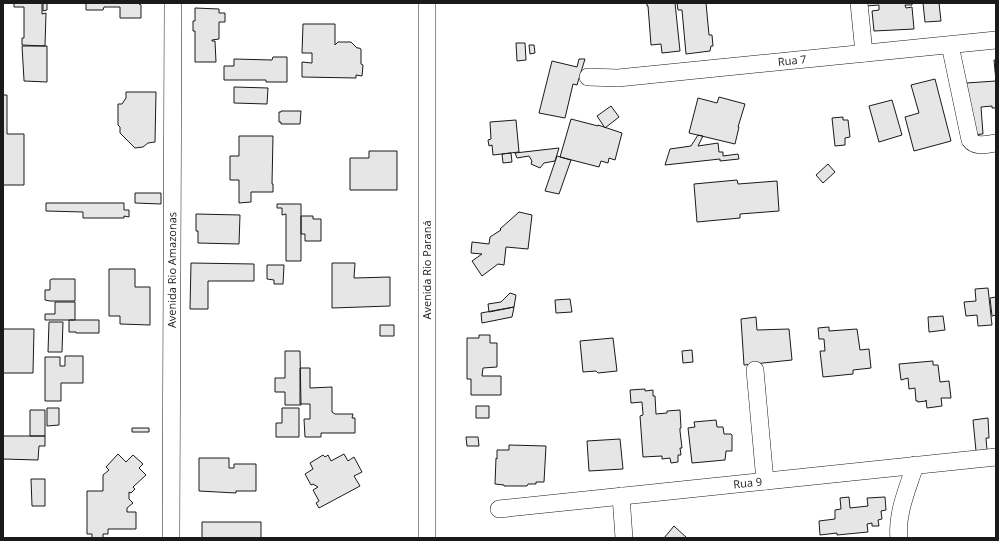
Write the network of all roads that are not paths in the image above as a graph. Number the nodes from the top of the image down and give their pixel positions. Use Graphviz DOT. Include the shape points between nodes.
graph roads {
  1 [pos="173,3"];
  2 [pos="427,3"];
  3 [pos="859,3"];
  4 [pos="996,40"];
  5 [pos="950,45"];
  6 [pos="864,53"];
  7 [pos="588,77"];
  8 [pos="996,143"];
  9 [pos="755,370"];
  10 [pos="996,457"];
  11 [pos="915,465"];
  12 [pos="766,481"];
  13 [pos="621,496"];
  14 [pos="499,509"];
  15 [pos="170,538"];
  16 [pos="427,538"];
  17 [pos="624,538"];
  18 [pos="899,538"];
  1 -- 15 [label="street, Avenida Rio Amazonas"];
  2 -- 16 [label="street, Avenida Rio Paraná"];
  3 -- 6 [label="street"];
  4 -- 5 [label="street, Rua 7"];
  5 -- 6 [label="street, Rua 7"];
  5 -- 8 [label="street" via="970,140 978,145"];
  6 -- 7 [label="street, Rua 7" via="618,78"];
  9 -- 12 [label="street"];
  10 -- 11 [label="street, Rua 9"];
  11 -- 12 [label="street, Rua 9"];
  11 -- 18 [label="street" via="901,512"];
  12 -- 13 [label="street, Rua 9"];
  13 -- 14 [label="street, Rua 9"];
  13 -- 17 [label="street"];
}
